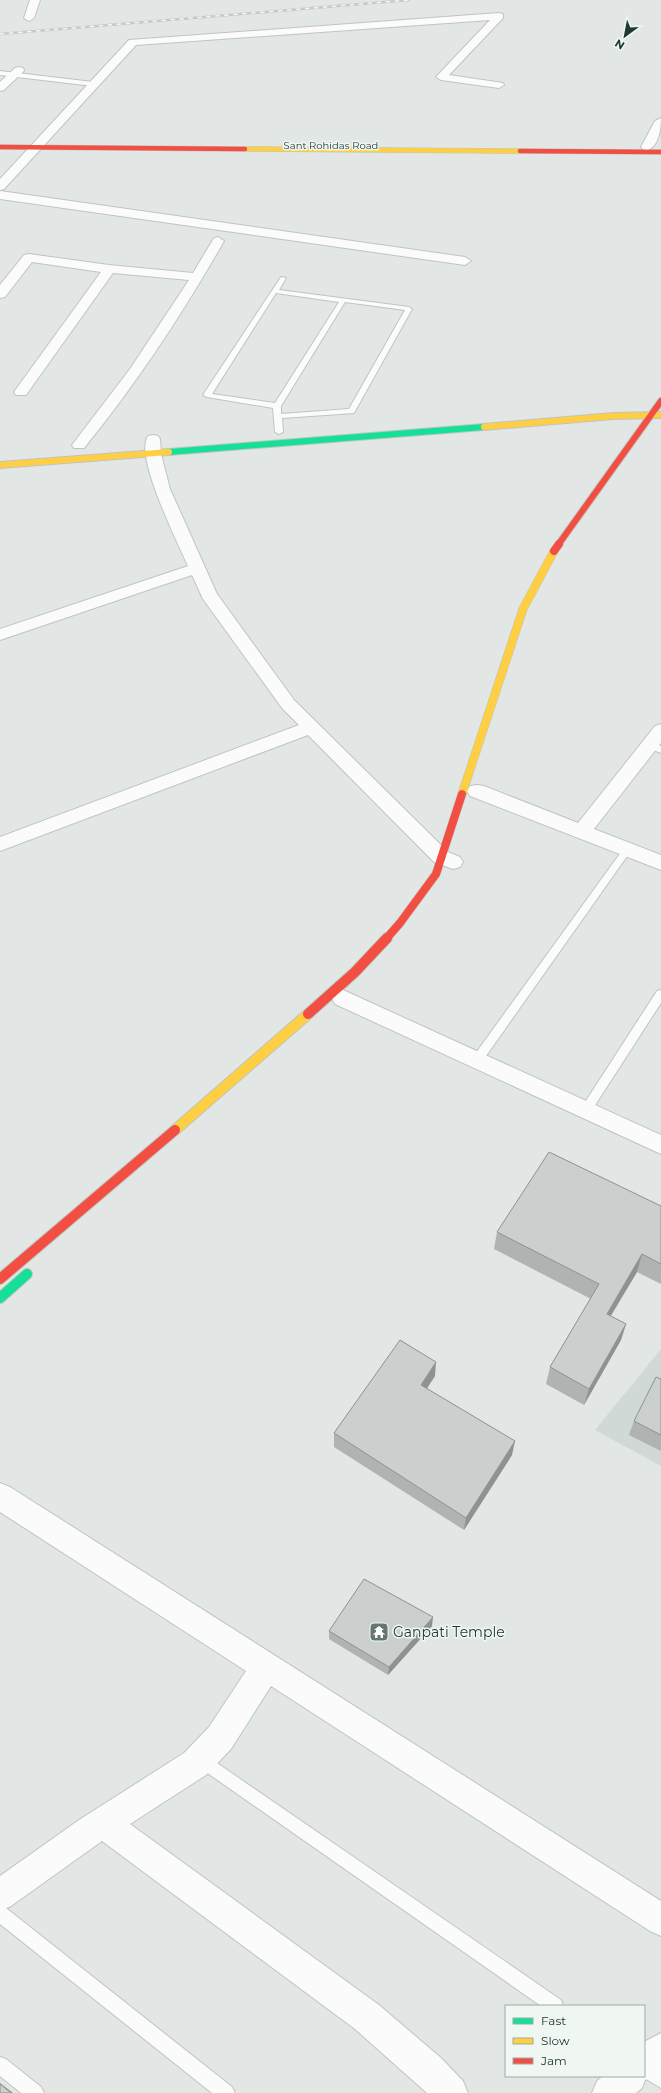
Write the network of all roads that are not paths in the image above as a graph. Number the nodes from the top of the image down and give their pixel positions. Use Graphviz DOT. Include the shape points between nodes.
graph roads {
  1 [pos="35,0"];
  2 [pos="29,18"];
  3 [pos="0,73"];
  4 [pos="17,73"];
  5 [pos="93,84"];
  6 [pos="500,85"];
  7 [pos="0,88"];
  8 [pos="661,121"];
  9 [pos="0,142"];
  10 [pos="36,145"];
  11 [pos="0,147"];
  12 [pos="647,147"];
  13 [pos="661,147"];
  14 [pos="661,152"];
  15 [pos="0,186"];
  16 [pos="0,195"];
  17 [pos="218,241"];
  18 [pos="465,261"];
  19 [pos="109,269"];
  20 [pos="198,277"];
  21 [pos="283,278"];
  22 [pos="275,290"];
  23 [pos="0,294"];
  24 [pos="343,300"];
  25 [pos="21,392"];
  26 [pos="661,401"];
  27 [pos="277,406"];
  28 [pos="657,412"];
  29 [pos="279,416"];
  30 [pos="278,432"];
  31 [pos="419,432"];
  32 [pos="153,443"];
  33 [pos="94,444"];
  34 [pos="75,446"];
  35 [pos="0,465"];
  36 [pos="197,568"];
  37 [pos="0,636"];
  38 [pos="311,727"];
  39 [pos="661,730"];
  40 [pos="655,747"];
  41 [pos="478,790"];
  42 [pos="581,832"];
  43 [pos="0,844"];
  44 [pos="627,850"];
  45 [pos="450,862"];
  46 [pos="661,863"];
  47 [pos="661,994"];
  48 [pos="343,998"];
  49 [pos="477,1060"];
  50 [pos="586,1110"];
  51 [pos="661,1145"];
  52 [pos="36,1267"];
  53 [pos="0,1279"];
  54 [pos="0,1298"];
  55 [pos="0,1496"];
  56 [pos="266,1667"];
  57 [pos="200,1759"];
  58 [pos="103,1823"];
  59 [pos="0,1895"];
  60 [pos="0,1914"];
  61 [pos="661,1920"];
  62 [pos="554,2005"];
  63 [pos="661,2050"];
  64 [pos="645,2063"];
  65 [pos="0,2066"];
  66 [pos="645,2069"];
  67 [pos="629,2077"];
  68 [pos="661,2079"];
  69 [pos="35,2093"];
  70 [pos="226,2093"];
  71 [pos="451,2093"];
  72 [pos="609,2093"];
  1 -- 2 [label="street"];
  3 -- 4 [label="lane"];
  4 -- 5 [label="lane"];
  4 -- 7 [label="street"];
  5 -- 6 [label="street" via="133,42 499,16 441,77"];
  5 -- 10 [label="street"];
  8 -- 12 [label="street"];
  9 -- 10 [label="street, Sant Rohidas Road"];
  10 -- 11 [label="street"];
  10 -- 12 [label="street, Sant Rohidas Road"];
  10 -- 14 [label="street"];
  10 -- 15 [label="street"];
  12 -- 13 [label="street, Sant Rohidas Road"];
  16 -- 18 [label="street"];
  17 -- 20 [label="street"];
  19 -- 20 [label="street"];
  19 -- 23 [label="street" via="29,258"];
  19 -- 25 [label="street"];
  20 -- 34 [label="street" via="115,401"];
  21 -- 22 [label="lane"];
  22 -- 24 [label="lane"];
  22 -- 27 [label="lane" via="207,395"];
  24 -- 27 [label="lane"];
  24 -- 29 [label="lane" via="409,309 351,411"];
  26 -- 28 [label="street"];
  27 -- 29 [label="lane"];
  28 -- 31 [label="street"];
  28 -- 31 [label="street" via="612,408 416,423"];
  28 -- 45 [label="street" via="605,477 551,556 523,609"];
  29 -- 30 [label="lane"];
  31 -- 32 [label="street"];
  32 -- 35 [label="street"];
  32 -- 36 [label="street" via="162,489"];
  33 -- 34 [label="street"];
  36 -- 37 [label="street"];
  36 -- 38 [label="street" via="209,595 288,704"];
  38 -- 43 [label="street"];
  38 -- 45 [label="street"];
  39 -- 40 [label="street"];
  40 -- 42 [label="street"];
  41 -- 42 [label="street"];
  42 -- 44 [label="street"];
  44 -- 46 [label="street"];
  44 -- 49 [label="lane"];
  45 -- 53 [label="street" via="436,874 400,923 355,972 225,1088"];
  47 -- 50 [label="lane"];
  48 -- 49 [label="street"];
  49 -- 50 [label="street"];
  50 -- 51 [label="street"];
  52 -- 54 [label="street"];
  55 -- 56 [label="street"];
  56 -- 57 [label="street" via="220,1738"];
  56 -- 61 [label="street"];
  57 -- 58 [label="street" via="160,1788"];
  57 -- 62 [label="lane"];
  58 -- 59 [label="street"];
  58 -- 71 [label="street" via="361,2012 429,2070"];
  60 -- 70 [label="lane"];
  63 -- 64 [label="street"];
  65 -- 69 [label="lane"];
  66 -- 68 [label="lane"];
  67 -- 72 [label="street"];
}
